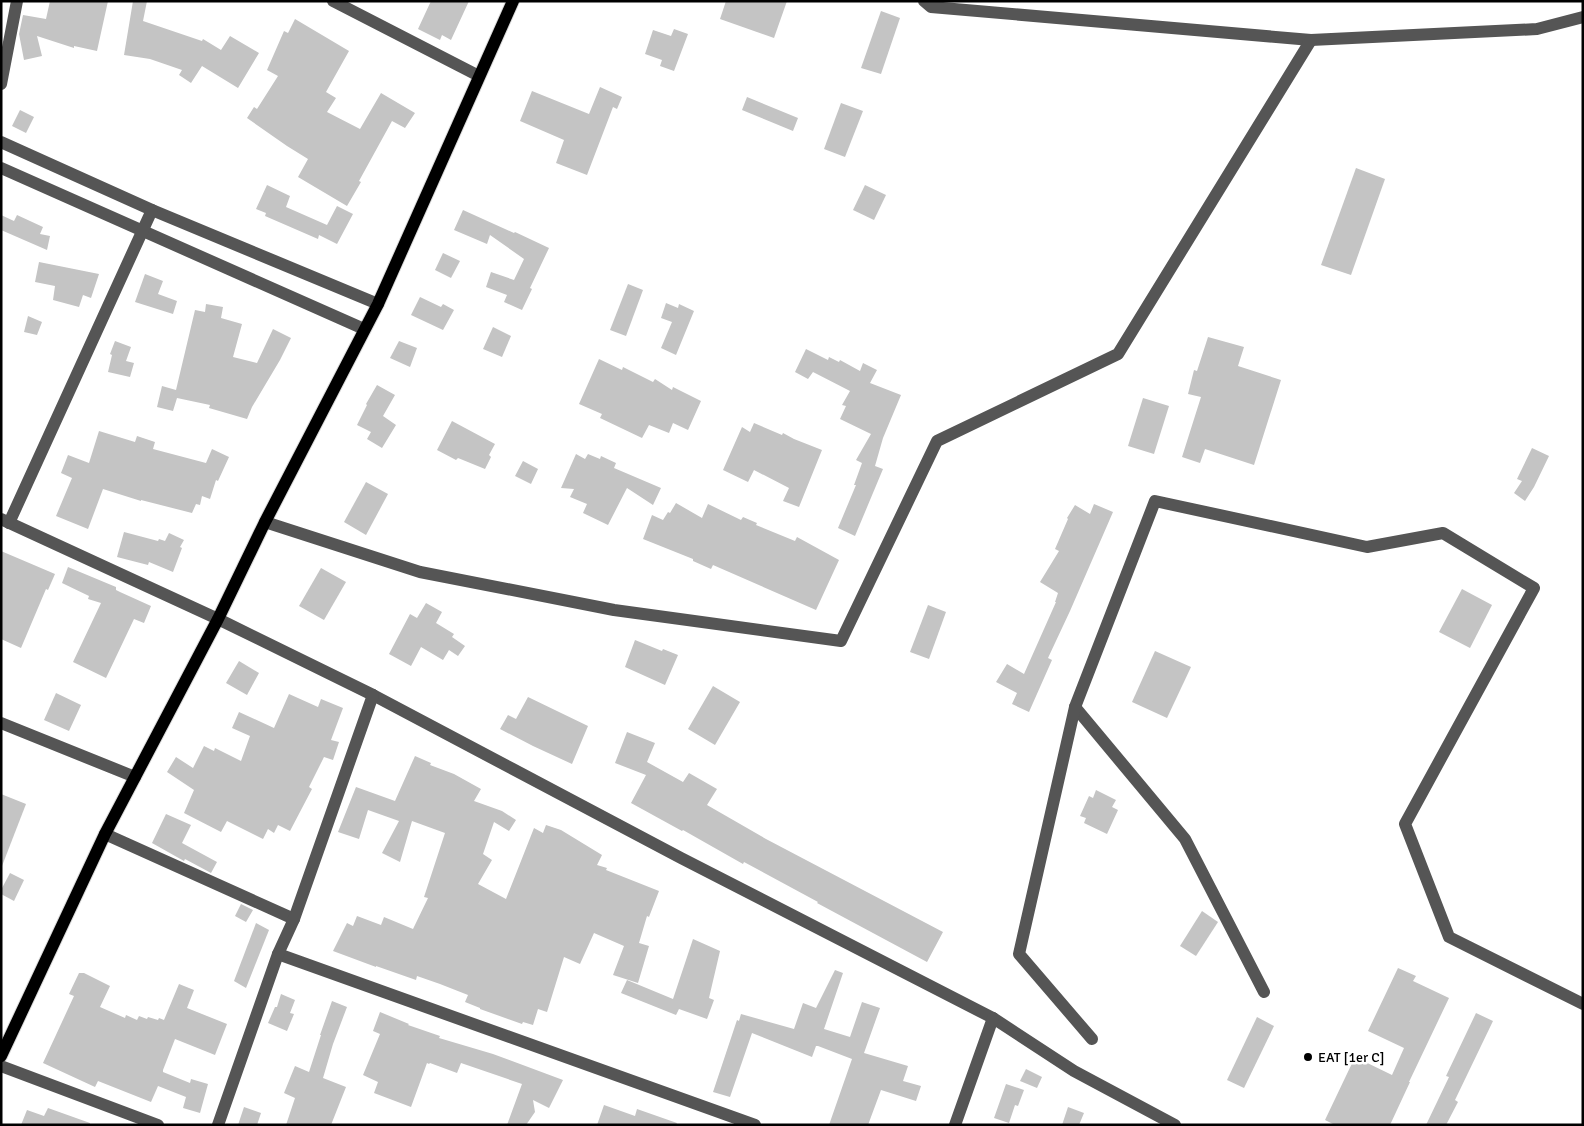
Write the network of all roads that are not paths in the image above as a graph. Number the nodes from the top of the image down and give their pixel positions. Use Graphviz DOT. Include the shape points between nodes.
graph roads {
  1 [pos="17,1"];
  2 [pos="333,1"];
  3 [pos="513,1"];
  4 [pos="924,1"];
  5 [pos="1583,17"];
  6 [pos="1311,40"];
  7 [pos="479,76"];
  8 [pos="1,84"];
  9 [pos="1,142"];
  10 [pos="1,168"];
  11 [pos="152,210"];
  12 [pos="143,230"];
  13 [pos="378,304"];
  14 [pos="364,329"];
  15 [pos="5,521"];
  16 [pos="265,522"];
  17 [pos="218,619"];
  18 [pos="373,696"];
  19 [pos="1075,708"];
  20 [pos="1,723"];
  21 [pos="135,777"];
  22 [pos="105,834"];
  23 [pos="294,919"];
  24 [pos="278,954"];
  25 [pos="1264,992"];
  26 [pos="1583,1004"];
  27 [pos="993,1018"];
  28 [pos="1092,1039"];
  29 [pos="1,1056"];
  30 [pos="1,1066"];
  31 [pos="1169,1123"];
  32 [pos="158,1125"];
  33 [pos="218,1125"];
  34 [pos="755,1125"];
  35 [pos="955,1125"];
  1 -- 8 [label="street"];
  2 -- 7 [label="street"];
  3 -- 7 [label="main road"];
  4 -- 6 [label="street" via="931,7"];
  5 -- 6 [label="street" via="1537,30"];
  6 -- 16 [label="street" via="1118,354 937,441 841,642 614,610 420,572"];
  7 -- 13 [label="main road"];
  9 -- 11 [label="street"];
  10 -- 12 [label="street"];
  11 -- 12 [label="street"];
  11 -- 13 [label="street"];
  12 -- 14 [label="street"];
  12 -- 15 [label="street"];
  13 -- 14 [label="main road"];
  14 -- 16 [label="main road"];
  15 -- 17 [label="street"];
  16 -- 17 [label="main road"];
  17 -- 18 [label="street"];
  17 -- 21 [label="main road"];
  18 -- 23 [label="street"];
  18 -- 27 [label="street"];
  19 -- 25 [label="street" via="1185,840"];
  19 -- 26 [label="street" via="1156,501 1367,547 1443,533 1534,588 1405,824 1449,937"];
  19 -- 28 [label="street" via="1019,954"];
  20 -- 21 [label="street"];
  21 -- 22 [label="main road"];
  22 -- 23 [label="street"];
  22 -- 29 [label="main road"];
  23 -- 24 [label="street"];
  24 -- 33 [label="street"];
  24 -- 34 [label="street"];
  27 -- 31 [label="street" via="1074,1071"];
  27 -- 35 [label="street"];
  30 -- 32 [label="street"];
}
